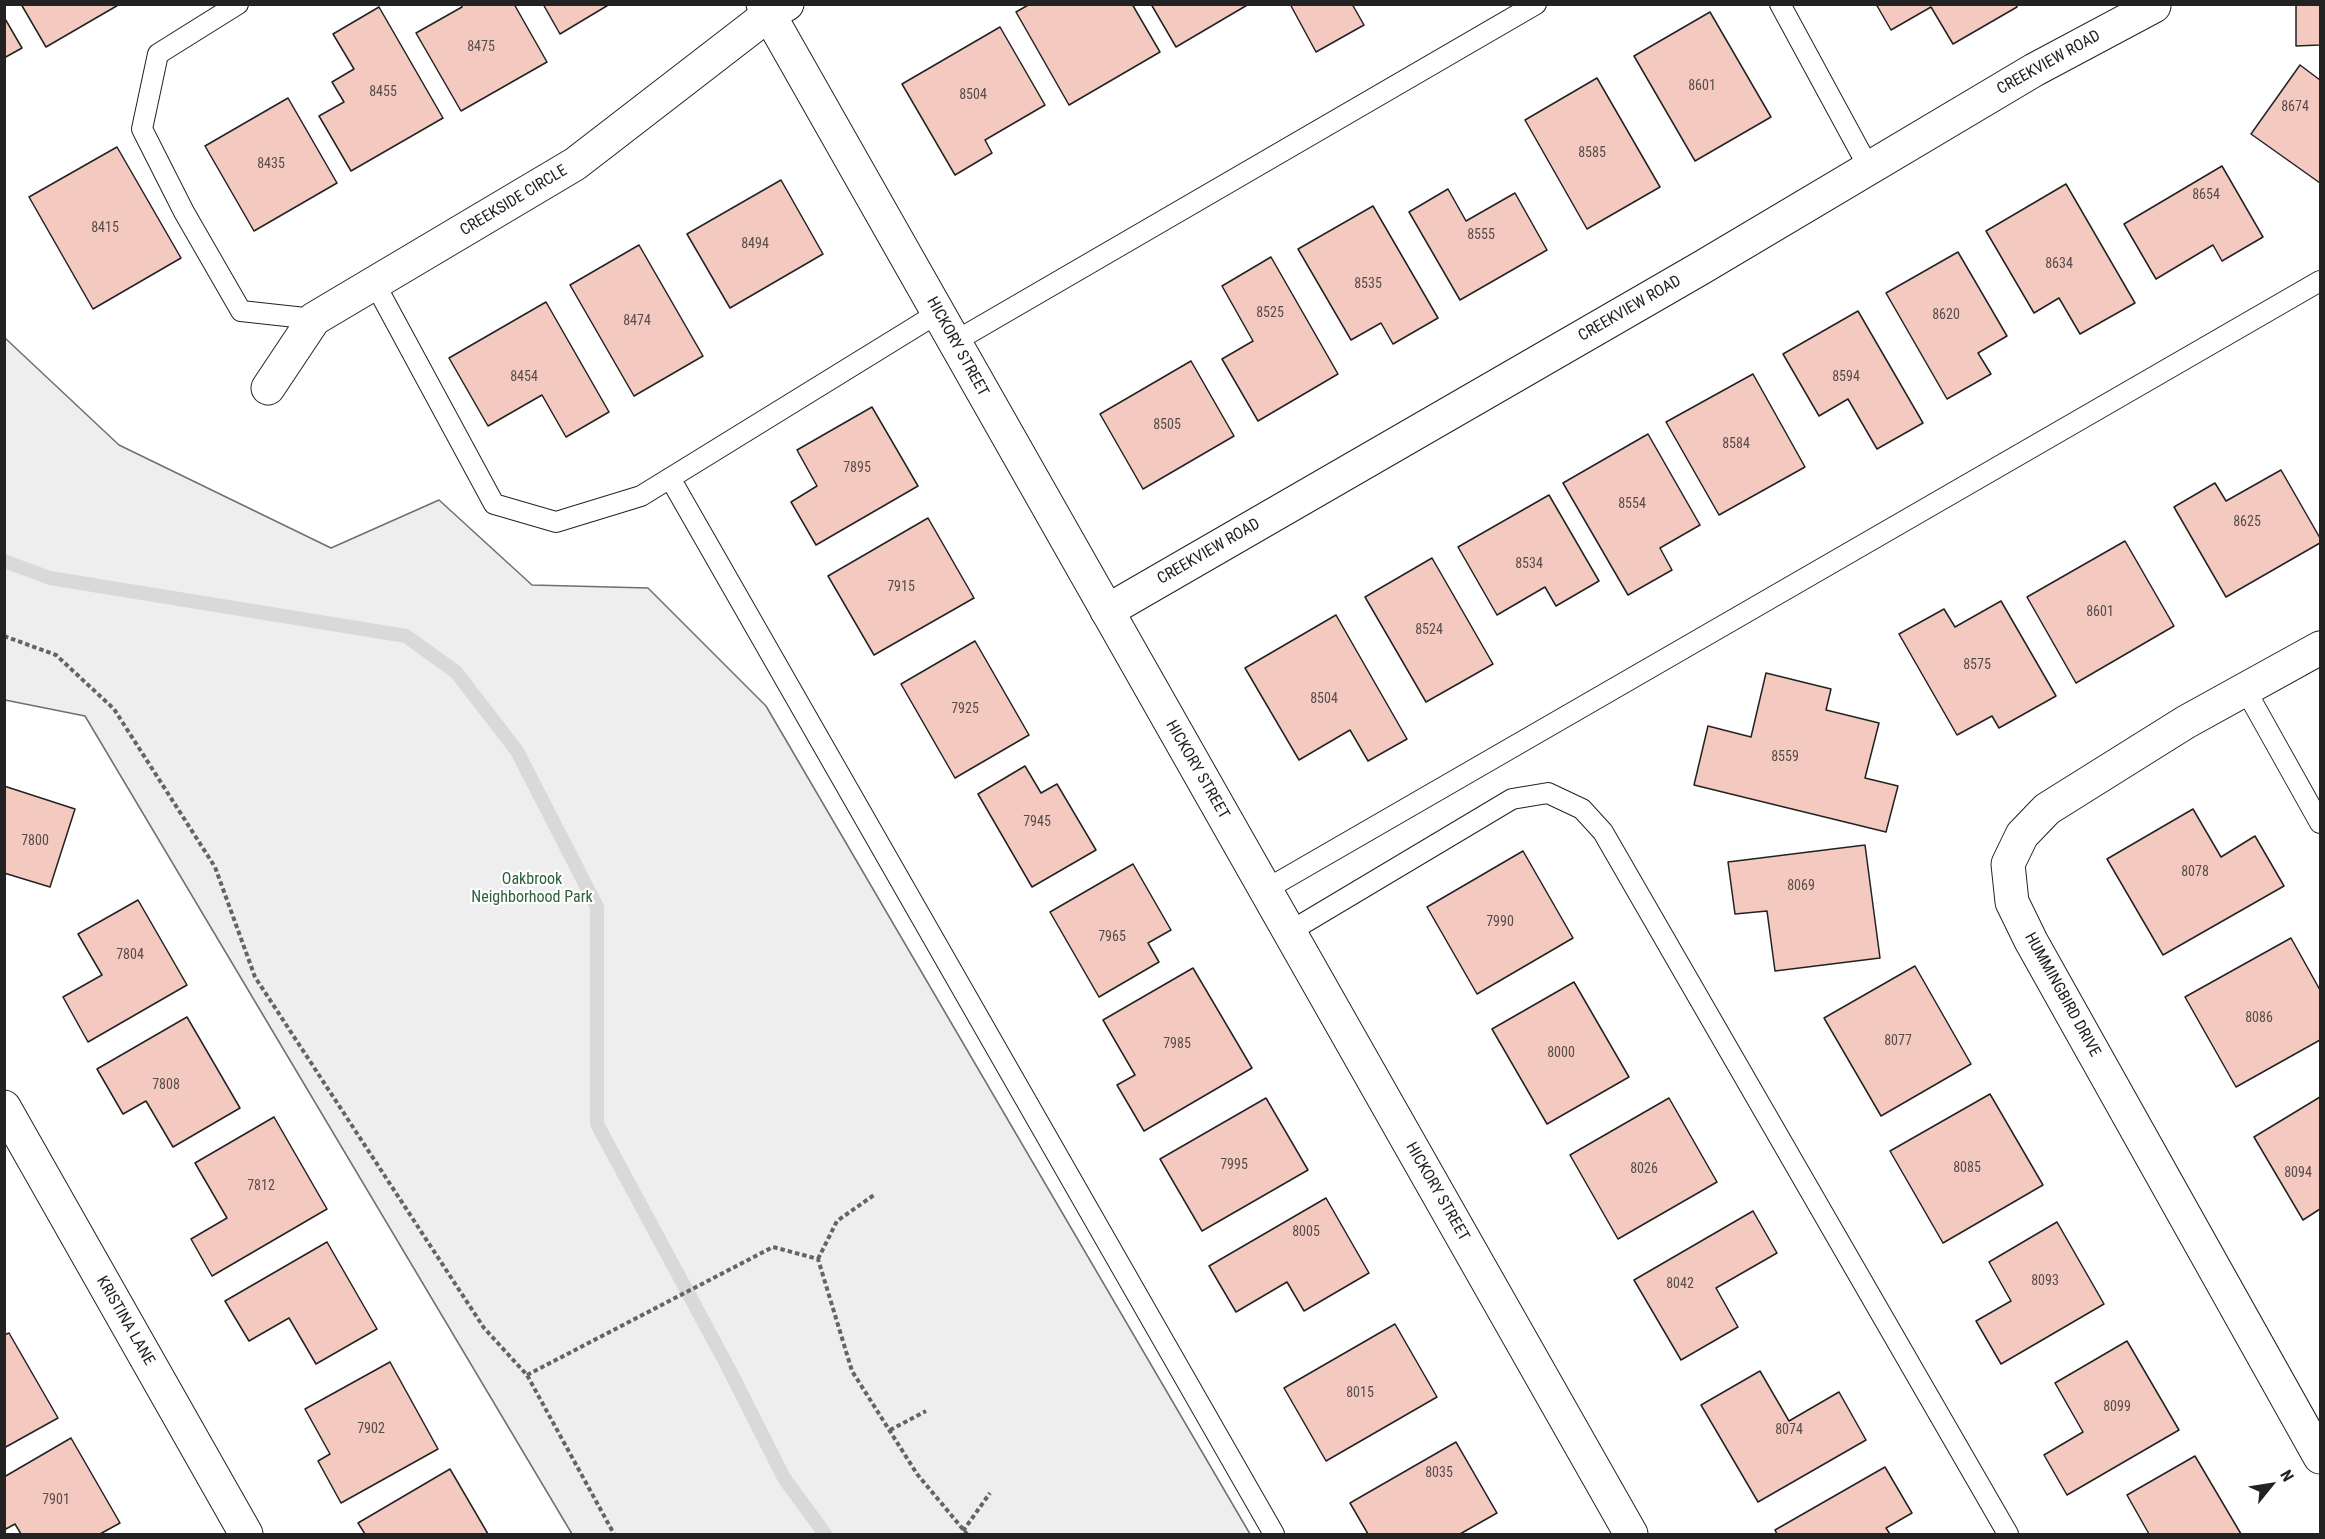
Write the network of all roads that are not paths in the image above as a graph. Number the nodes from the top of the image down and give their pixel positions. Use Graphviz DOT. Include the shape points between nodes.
graph roads {
  1 [pos="238,4"];
  2 [pos="1536,4"];
  3 [pos="1780,4"];
  4 [pos="2154,5"];
  5 [pos="773,8"];
  6 [pos="1869,168"];
  7 [pos="2320,281"];
  8 [pos="375,284"];
  9 [pos="938,313"];
  10 [pos="314,319"];
  11 [pos="954,342"];
  12 [pos="268,388"];
  13 [pos="670,478"];
  14 [pos="1107,611"];
  15 [pos="2320,648"];
  16 [pos="2245,689"];
  17 [pos="2320,823"];
  18 [pos="1265,890"];
  19 [pos="1289,932"];
  20 [pos="4,1107"];
  21 [pos="2320,1457"];
  22 [pos="246,1534"];
  23 [pos="1274,1534"];
  24 [pos="1631,1534"];
  25 [pos="2008,1534"];
  1 -- 10 [label="lane" via="158,54 141,129 241,311"];
  2 -- 11 [label="lane"];
  3 -- 6 [label="lane"];
  4 -- 6 [label="street, CREEKVIEW ROAD" via="2034,70"];
  5 -- 8 [label="street, CREEKSIDE CIRCLE" via="575,164"];
  5 -- 9 [label="street, HICKORY STREET"];
  6 -- 14 [label="street, CREEKVIEW ROAD"];
  7 -- 18 [label="lane"];
  8 -- 10 [label="street, CREEKSIDE CIRCLE"];
  8 -- 13 [label="lane" via="494,504 556,522 641,496"];
  9 -- 11 [label="street, HICKORY STREET"];
  9 -- 13 [label="lane"];
  10 -- 12 [label="street, CREEKSIDE CIRCLE"];
  11 -- 14 [label="street, HICKORY STREET"];
  13 -- 23 [label="lane"];
  14 -- 18 [label="street, HICKORY STREET"];
  15 -- 16 [label="street, HUMMINGBIRD DRIVE"];
  16 -- 17 [label="lane"];
  16 -- 21 [label="street, HUMMINGBIRD DRIVE" via="2047,809 2022,835 2008,864 2012,902 2031,941"];
  18 -- 19 [label="street, HICKORY STREET"];
  19 -- 24 [label="street, HICKORY STREET"];
  19 -- 25 [label="lane" via="1512,799 1548,794 1582,809 1604,832"];
  20 -- 22 [label="street, KRISTINA LANE"];
}
